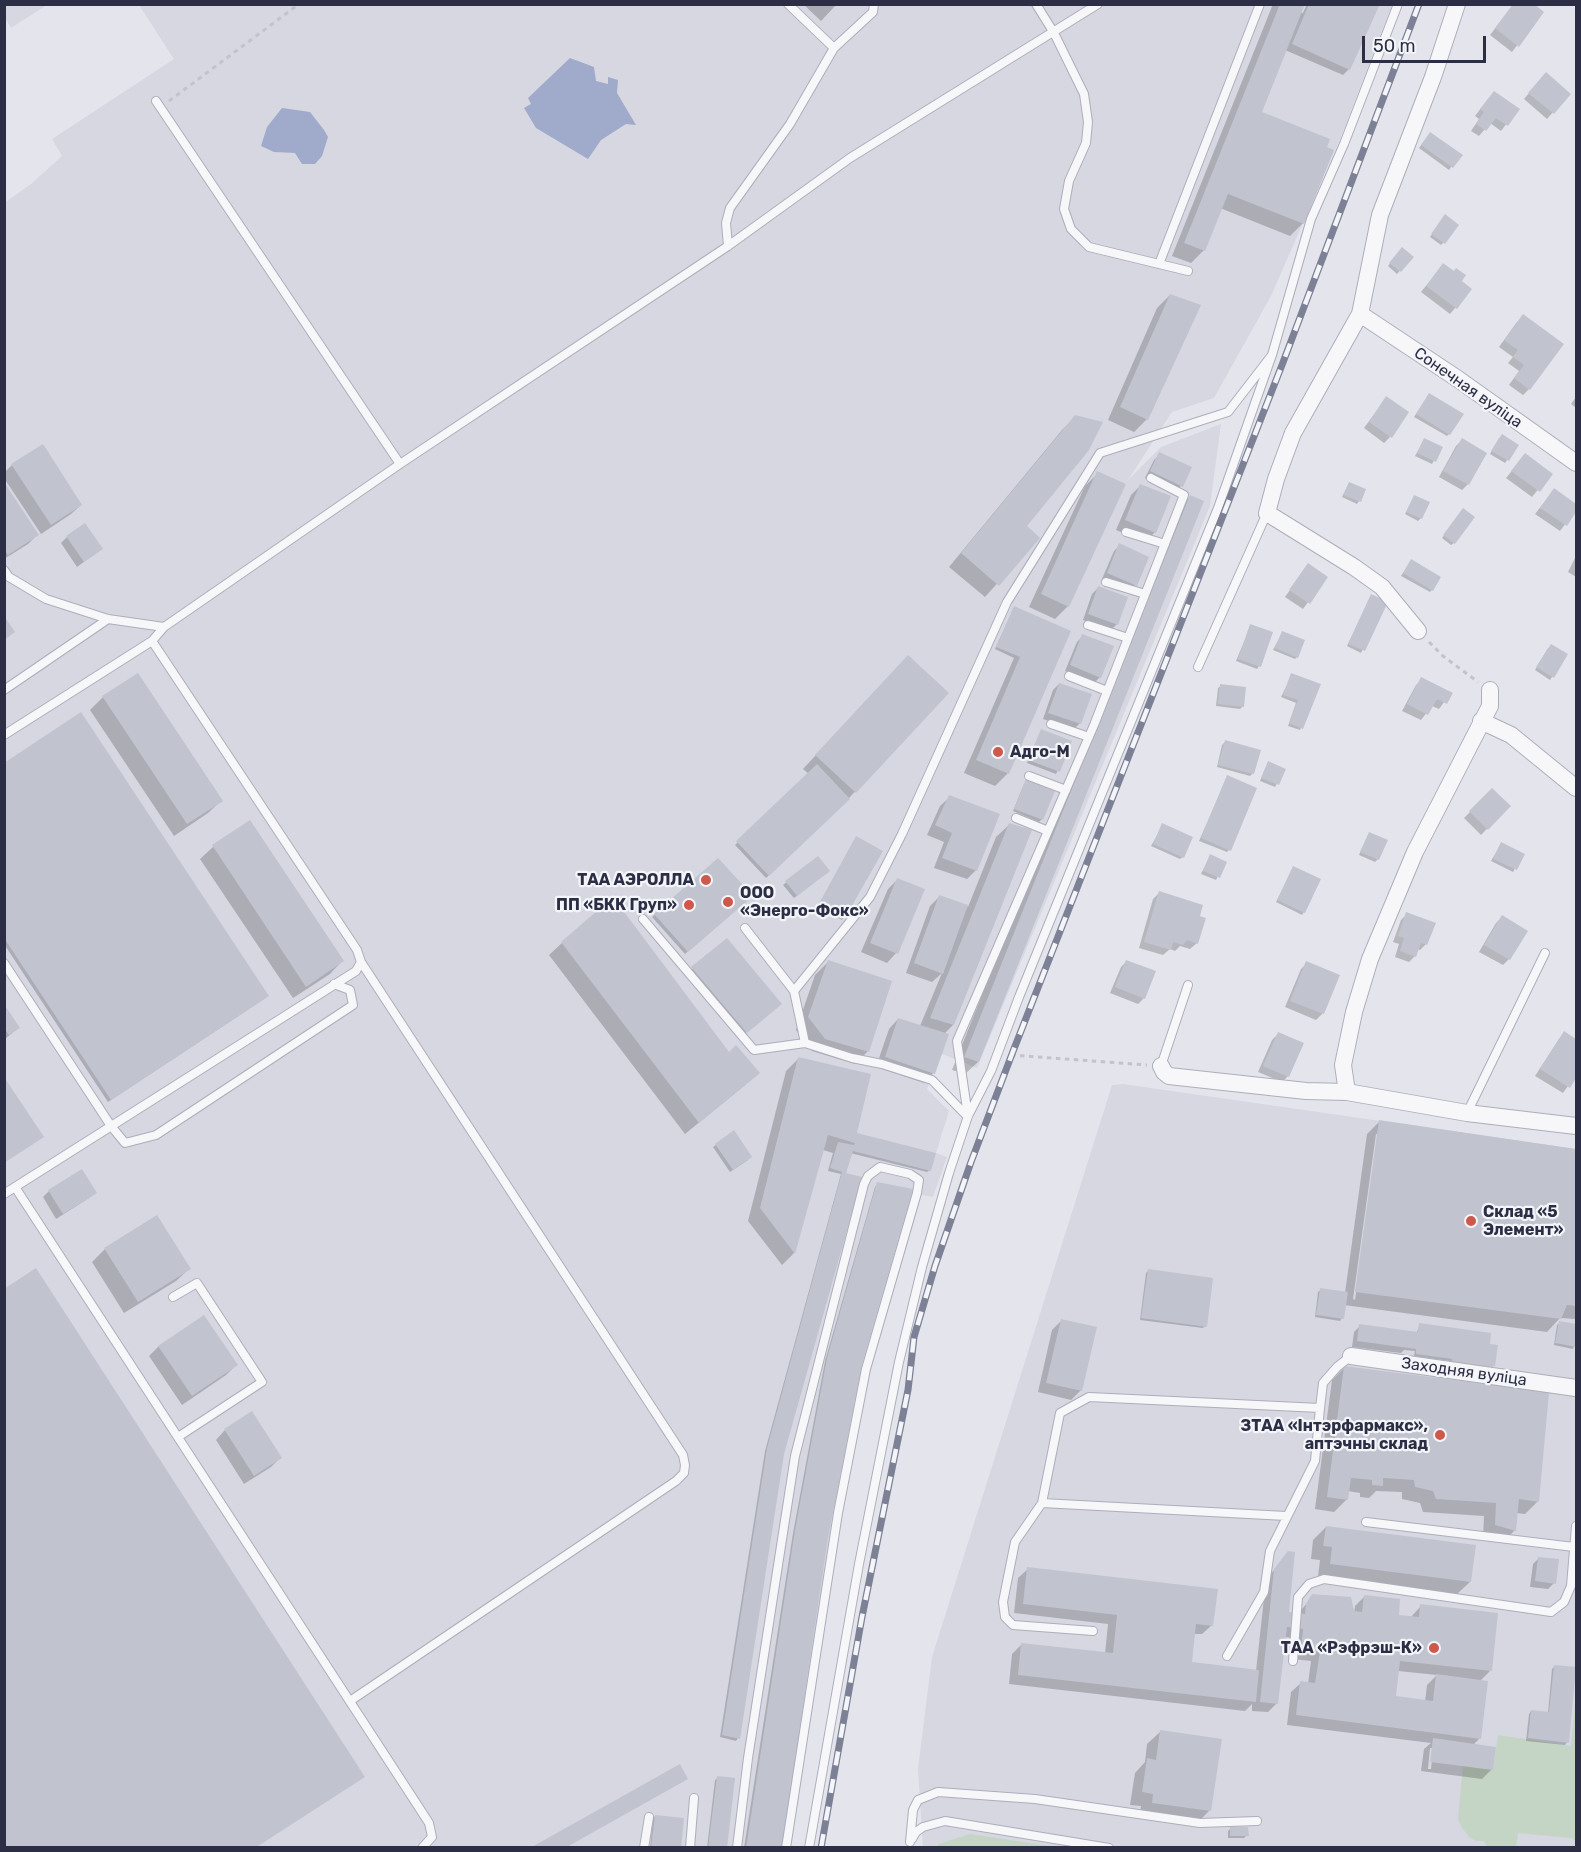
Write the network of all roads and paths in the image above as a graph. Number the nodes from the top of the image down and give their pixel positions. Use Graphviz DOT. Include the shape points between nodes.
graph roads {
  1 [pos="299,4"];
  2 [pos="788,4"];
  3 [pos="874,4"];
  4 [pos="1036,4"];
  5 [pos="1098,4"];
  6 [pos="1260,4"];
  7 [pos="1398,4"];
  8 [pos="1457,4"];
  9 [pos="1054,33"];
  10 [pos="834,48"];
  11 [pos="158,104"];
  12 [pos="728,246"];
  13 [pos="1159,264"];
  14 [pos="1188,271"];
  15 [pos="1360,314"];
  16 [pos="1272,355"];
  17 [pos="1576,463"];
  18 [pos="400,464"];
  19 [pos="1151,478"];
  20 [pos="1267,513"];
  21 [pos="1126,532"];
  22 [pos="1165,544"];
  23 [pos="4,570"];
  24 [pos="1106,582"];
  25 [pos="1145,594"];
  26 [pos="108,619"];
  27 [pos="1088,625"];
  28 [pos="164,627"];
  29 [pos="1418,630"];
  30 [pos="1128,638"];
  31 [pos="152,641"];
  32 [pos="1198,667"];
  33 [pos="1069,676"];
  34 [pos="4,690"];
  35 [pos="1490,690"];
  36 [pos="1107,691"];
  37 [pos="1482,721"];
  38 [pos="1051,724"];
  39 [pos="4,735"];
  40 [pos="1089,737"];
  41 [pos="1029,776"];
  42 [pos="1576,788"];
  43 [pos="1065,790"];
  44 [pos="1016,818"];
  45 [pos="1048,831"];
  46 [pos="643,919"];
  47 [pos="745,927"];
  48 [pos="1545,953"];
  49 [pos="4,963"];
  50 [pos="361,963"];
  51 [pos="334,984"];
  52 [pos="1188,985"];
  53 [pos="794,991"];
  54 [pos="805,1042"];
  55 [pos="1161,1066"];
  56 [pos="991,1071"];
  57 [pos="1347,1092"];
  58 [pos="1467,1113"];
  59 [pos="968,1116"];
  60 [pos="111,1126"];
  61 [pos="1576,1126"];
  62 [pos="15,1187"];
  63 [pos="4,1194"];
  64 [pos="173,1297"];
  65 [pos="1351,1356"];
  66 [pos="1576,1388"];
  67 [pos="1320,1408"];
  68 [pos="178,1437"];
  69 [pos="1042,1503"];
  70 [pos="1286,1516"];
  71 [pos="1365,1522"];
  72 [pos="1576,1526"];
  73 [pos="1575,1547"];
  74 [pos="1093,1631"];
  75 [pos="1227,1656"];
  76 [pos="1293,1661"];
  77 [pos="350,1701"];
  78 [pos="694,1798"];
  79 [pos="649,1817"];
  80 [pos="1257,1821"];
  81 [pos="910,1845"];
  82 [pos="1108,1847"];
  83 [pos="422,1848"];
  84 [pos="644,1848"];
  85 [pos="690,1848"];
  86 [pos="736,1848"];
  87 [pos="786,1848"];
  88 [pos="809,1848"];
  1 -- 11 [label="path"];
  2 -- 10 [label="lane"];
  3 -- 10 [label="lane" via="873,12"];
  4 -- 9 [label="lane"];
  5 -- 9 [label="lane"];
  6 -- 13 [label="lane"];
  7 -- 16 [label="lane" via="1311,219"];
  8 -- 15 [label="street" via="1380,215"];
  9 -- 12 [label="lane" via="850,158"];
  9 -- 13 [label="lane" via="1084,94 1088,122 1086,142 1069,181 1064,209 1071,229 1089,247"];
  10 -- 12 [label="lane" via="790,124 730,208 726,223"];
  11 -- 18 [label="lane"];
  12 -- 18 [label="lane"];
  13 -- 14 [label="lane"];
  15 -- 17 [label="street, Сонечная вуліца"];
  15 -- 20 [label="street" via="1293,433"];
  16 -- 53 [label="lane" via="1228,412 1100,453 1007,602 870,897"];
  16 -- 56 [label="lane" via="1218,508"];
  18 -- 28 [label="lane"];
  19 -- 22 [label="lane" via="1184,495"];
  20 -- 29 [label="street" via="1382,587"];
  20 -- 32 [label="lane"];
  21 -- 22 [label="lane"];
  22 -- 25 [label="lane"];
  23 -- 26 [label="lane" via="46,599"];
  24 -- 25 [label="lane"];
  25 -- 30 [label="lane"];
  26 -- 28 [label="lane"];
  26 -- 34 [label="lane"];
  27 -- 30 [label="lane"];
  28 -- 31 [label="lane"];
  29 -- 35 [label="path" via="1443,656"];
  30 -- 36 [label="lane"];
  31 -- 39 [label="lane"];
  31 -- 50 [label="lane" via="357,950"];
  33 -- 36 [label="lane"];
  35 -- 37 [label="street" via="1490,706"];
  36 -- 40 [label="lane"];
  37 -- 42 [label="street" via="1511,735"];
  37 -- 57 [label="street" via="1415,852 1370,958 1342,1065"];
  38 -- 40 [label="lane"];
  40 -- 43 [label="lane"];
  41 -- 43 [label="lane"];
  43 -- 45 [label="lane"];
  44 -- 45 [label="lane"];
  45 -- 59 [label="lane" via="957,1041"];
  46 -- 54 [label="lane" via="754,1050"];
  47 -- 53 [label="lane"];
  48 -- 58 [label="lane"];
  49 -- 60 [label="lane"];
  50 -- 51 [label="lane" via="356,971"];
  50 -- 77 [label="lane" via="683,1455 685,1465 684,1473 676,1480"];
  51 -- 60 [label="lane"];
  51 -- 60 [label="lane" via="350,990 353,1005 156,1135 125,1143"];
  52 -- 55 [label="lane"];
  53 -- 54 [label="lane"];
  54 -- 59 [label="lane" via="932,1080"];
  55 -- 56 [label="path" via="1012,1054"];
  55 -- 57 [label="street" via="1169,1076"];
  56 -- 59 [label="lane"];
  57 -- 58 [label="street"];
  58 -- 61 [label="street"];
  59 -- 88 [label="lane" via="937,1214 899,1362"];
  60 -- 62 [label="lane"];
  62 -- 63 [label="lane"];
  62 -- 68 [label="lane"];
  64 -- 68 [label="lane" via="197,1283 262,1382"];
  65 -- 66 [label="street, Заходняя вуліца"];
  65 -- 67 [label="lane" via="1323,1383"];
  67 -- 69 [label="lane" via="1089,1397 1059,1413"];
  67 -- 70 [label="lane" via="1315,1461"];
  68 -- 77 [label="lane"];
  69 -- 70 [label="lane"];
  69 -- 74 [label="lane" via="1015,1542 1003,1602 1005,1617 1012,1625"];
  70 -- 75 [label="lane" via="1270,1551 1264,1592"];
  71 -- 73 [label="lane"];
  72 -- 73 [label="lane"];
  73 -- 76 [label="lane" via="1571,1586 1564,1602 1551,1612 1324,1579 1309,1584 1298,1597"];
  77 -- 83 [label="lane" via="429,1823 432,1837"];
  78 -- 85 [label="lane"];
  79 -- 84 [label="lane"];
  80 -- 81 [label="lane" via="1200,1823 1035,1799 938,1792 918,1800 913,1810"];
  81 -- 82 [label="lane" via="923,1827 945,1821"];
  86 -- 87 [label="lane" via="795,1456 864,1184 880,1167 919,1180 863,1380"];
}
